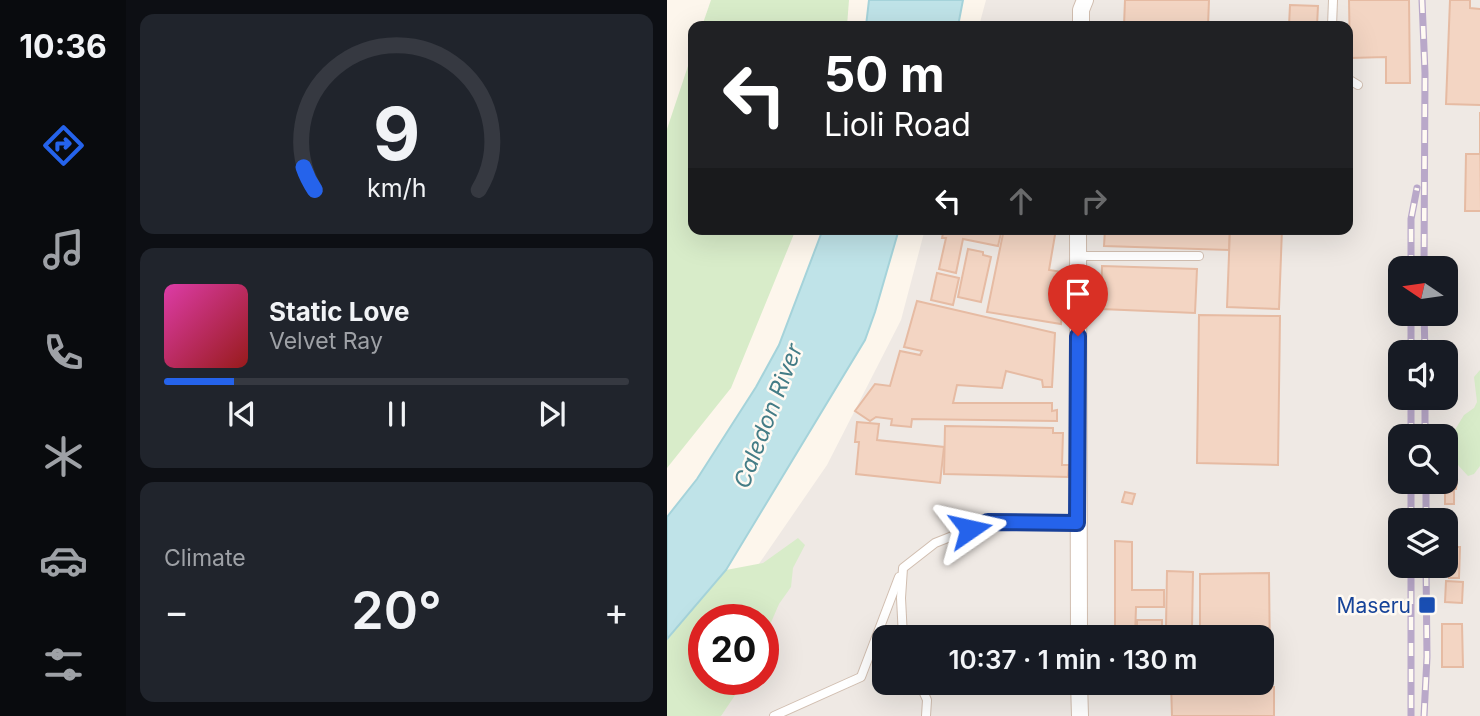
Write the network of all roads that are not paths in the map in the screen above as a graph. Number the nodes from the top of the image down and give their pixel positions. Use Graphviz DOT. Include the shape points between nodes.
graph roads {
  1 [pos="1085,0"];
  2 [pos="1333,0"];
  3 [pos="1081,21"];
  4 [pos="1331,21"];
  5 [pos="1353,82"];
  6 [pos="1358,85"];
  7 [pos="1078,235"];
  8 [pos="1078,256"];
  9 [pos="1199,256"];
  10 [pos="1077,523"];
  11 [pos="903,568"];
  12 [pos="902,625"];
  13 [pos="1079,625"];
  14 [pos="925,695"];
  15 [pos="1079,695"];
  16 [pos="774,716"];
  17 [pos="926,716"];
  18 [pos="1080,716"];
  1 -- 3 [label="street"];
  2 -- 4 [label="lane"];
  5 -- 6 [label="lane"];
  7 -- 8 [label="street"];
  8 -- 9 [label="lane"];
  8 -- 10 [label="street"];
  10 -- 11 [label="lane" via="988,522 935,544"];
  10 -- 13 [label="street"];
  11 -- 12 [label="lane"];
  11 -- 16 [label="lane" via="861,677"];
  14 -- 17 [label="lane"];
  15 -- 18 [label="street"];
}
